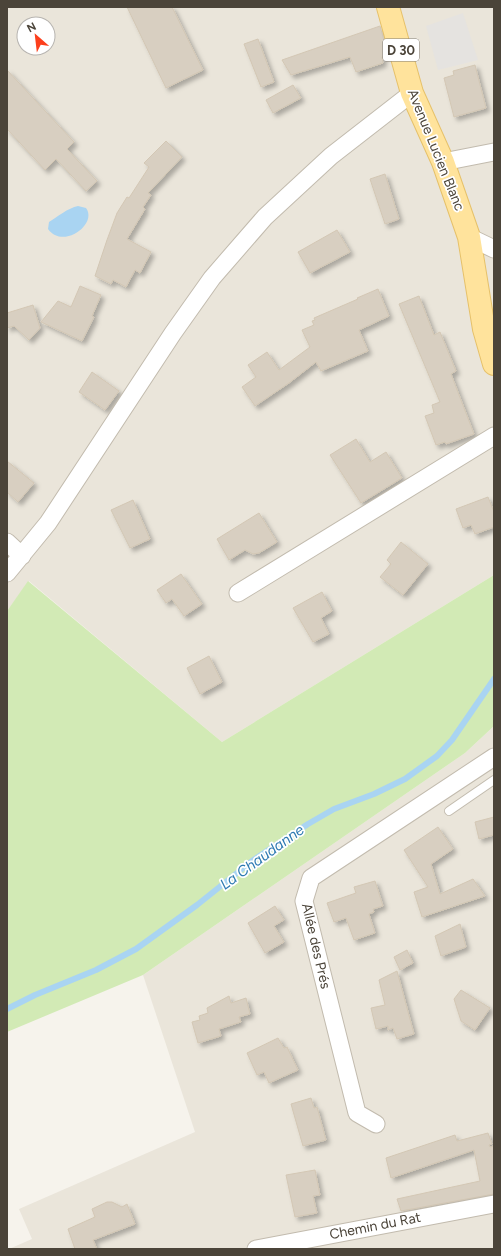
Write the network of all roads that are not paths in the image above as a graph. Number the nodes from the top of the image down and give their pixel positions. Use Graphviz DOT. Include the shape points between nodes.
graph roads {
  1 [pos="388,7"];
  2 [pos="412,93"];
  3 [pos="494,152"];
  4 [pos="444,162"];
  5 [pos="469,236"];
  6 [pos="494,249"];
  7 [pos="494,364"];
  8 [pos="494,436"];
  9 [pos="7,542"];
  10 [pos="22,556"];
  11 [pos="7,573"];
  12 [pos="238,593"];
  13 [pos="494,757"];
  14 [pos="494,780"];
  15 [pos="449,811"];
  16 [pos="376,1124"];
  17 [pos="494,1204"];
  18 [pos="256,1249"];
  1 -- 2 [label="main road, Avenue Lucien Blanc / D 30"];
  2 -- 4 [label="main road, Avenue Lucien Blanc / D 30"];
  2 -- 10 [label="street" via="331,156 265,217 212,278 48,523"];
  3 -- 4 [label="street"];
  4 -- 5 [label="main road, Avenue Lucien Blanc / D 30"];
  5 -- 6 [label="street"];
  5 -- 7 [label="main road, Avenue Lucien Blanc / D 30" via="484,329"];
  8 -- 12 [label="street"];
  9 -- 10 [label="street"];
  10 -- 11 [label="street"];
  13 -- 16 [label="street, Allée des Prés" via="311,878 304,901 357,1113"];
  14 -- 15 [label="lane"];
  17 -- 18 [label="street, Chemin du Rat"];
}
